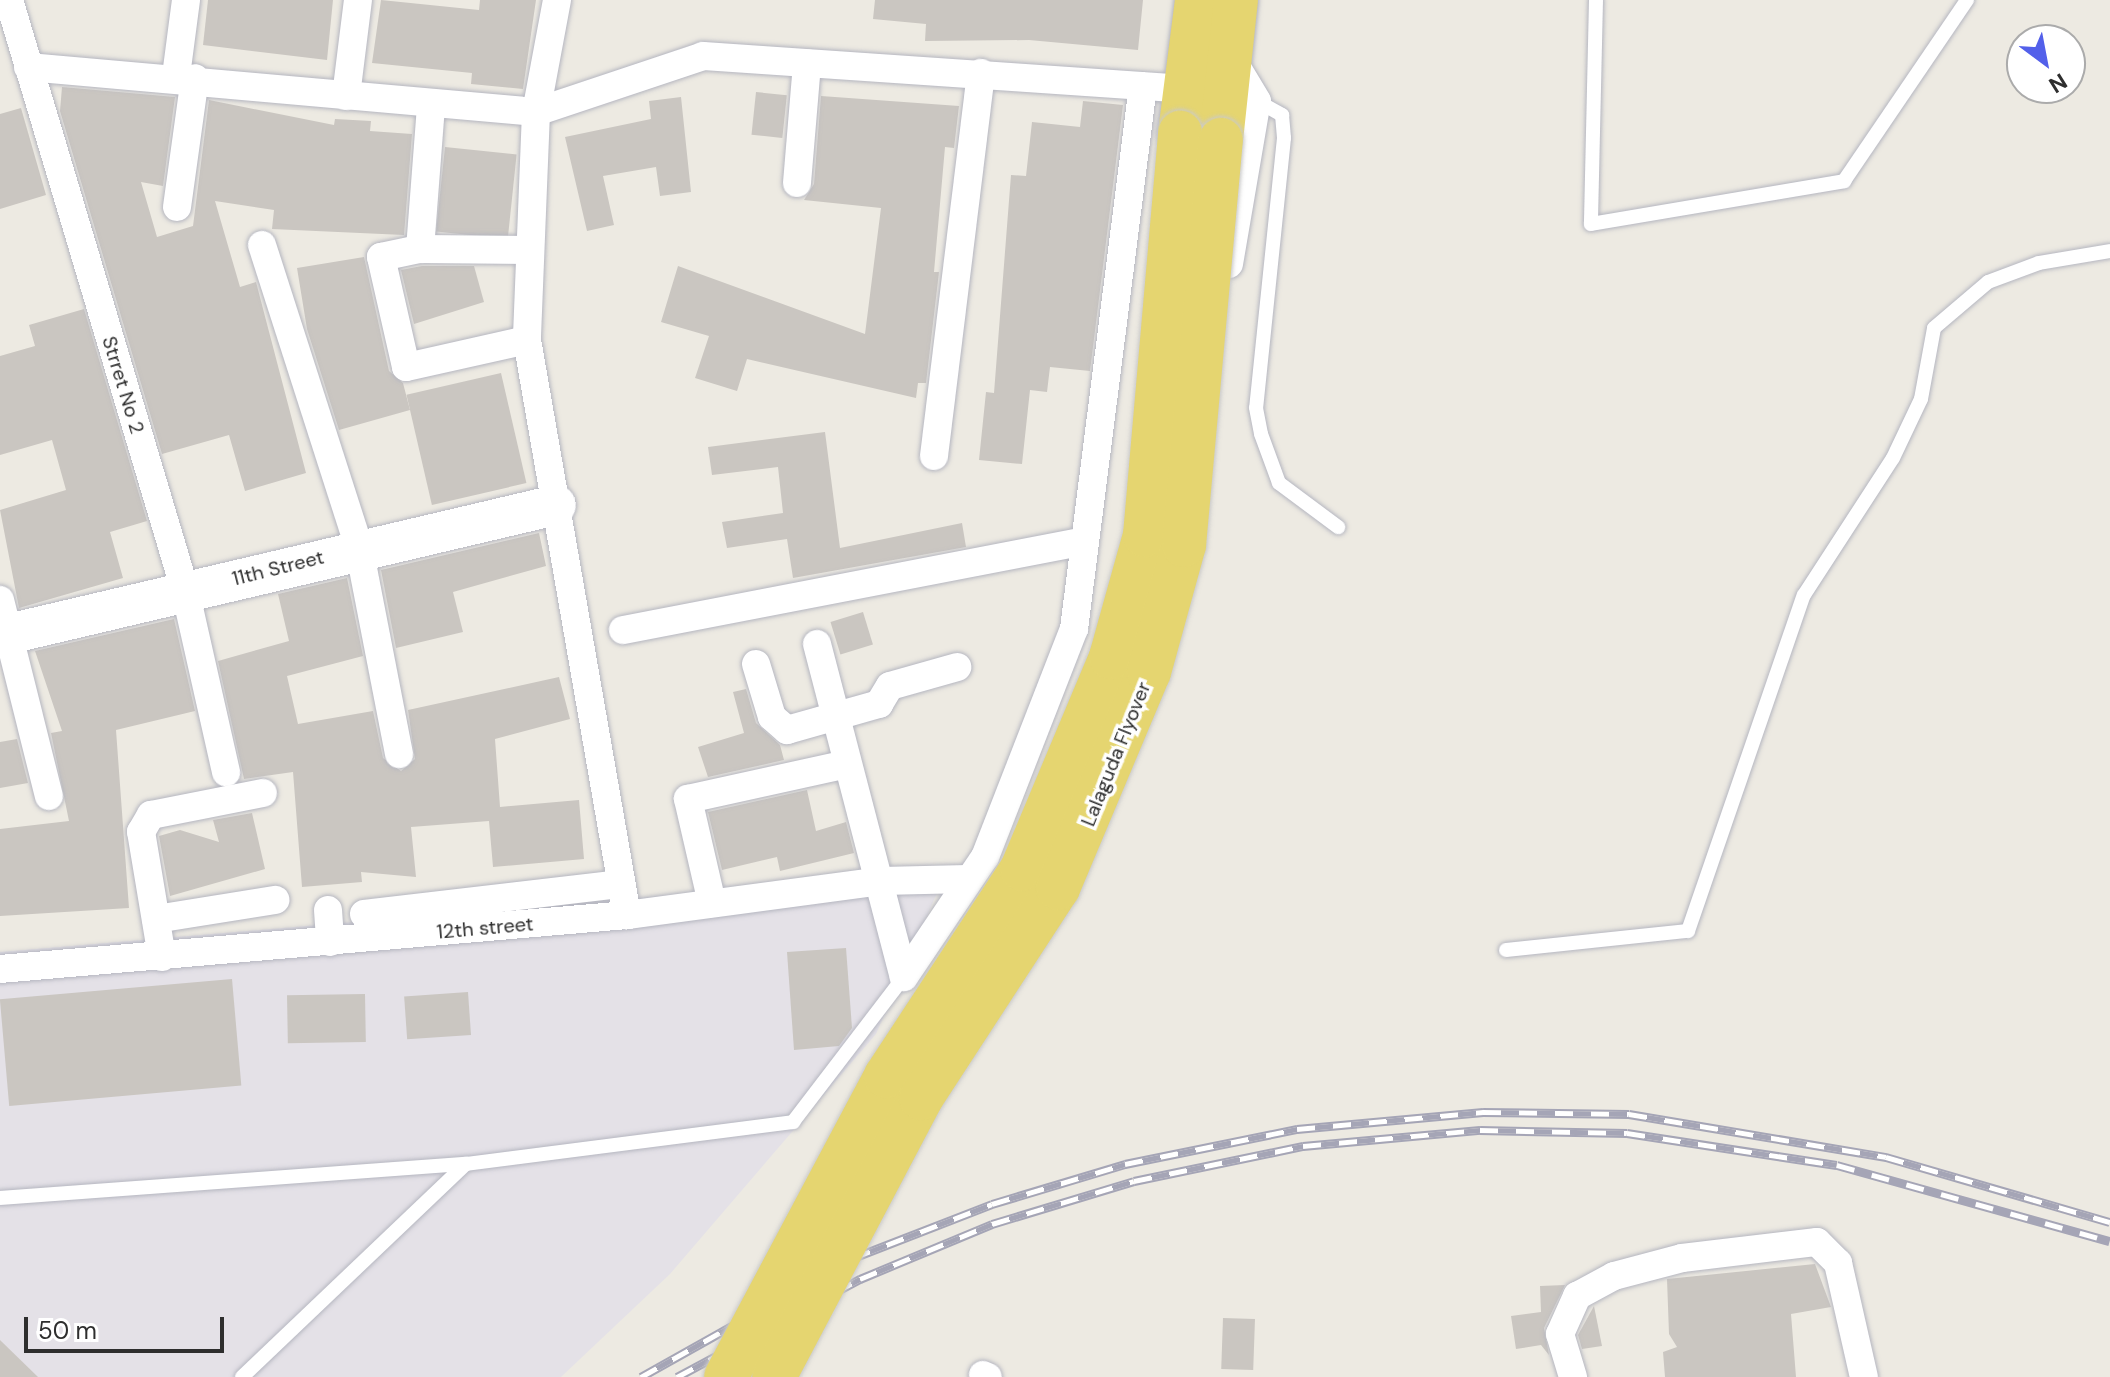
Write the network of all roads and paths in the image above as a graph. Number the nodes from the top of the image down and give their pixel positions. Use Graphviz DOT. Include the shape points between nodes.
graph roads {
  1 [pos="9,0"];
  2 [pos="186,0"];
  3 [pos="358,0"];
  4 [pos="557,0"];
  5 [pos="1197,0"];
  6 [pos="1236,0"];
  7 [pos="1596,0"];
  8 [pos="1967,0"];
  9 [pos="1229,55"];
  10 [pos="807,63"];
  11 [pos="28,67"];
  12 [pos="981,73"];
  13 [pos="186,77"];
  14 [pos="1143,86"];
  15 [pos="1186,89"];
  16 [pos="346,96"];
  17 [pos="1257,101"];
  18 [pos="431,106"];
  19 [pos="536,112"];
  20 [pos="1200,136"];
  21 [pos="797,183"];
  22 [pos="177,207"];
  23 [pos="262,245"];
  24 [pos="420,249"];
  25 [pos="530,250"];
  26 [pos="2110,251"];
  27 [pos="527,340"];
  28 [pos="934,456"];
  29 [pos="556,505"];
  30 [pos="1338,527"];
  31 [pos="1081,542"];
  32 [pos="359,548"];
  33 [pos="185,590"];
  34 [pos="3,623"];
  35 [pos="623,630"];
  36 [pos="817,644"];
  37 [pos="756,664"];
  38 [pos="957,667"];
  39 [pos="1056,676"];
  40 [pos="834,720"];
  41 [pos="399,754"];
  42 [pos="847,764"];
  43 [pos="226,772"];
  44 [pos="263,793"];
  45 [pos="49,796"];
  46 [pos="968,879"];
  47 [pos="881,881"];
  48 [pos="621,884"];
  49 [pos="275,900"];
  50 [pos="712,903"];
  51 [pos="328,910"];
  52 [pos="627,915"];
  53 [pos="384,917"];
  54 [pos="156,919"];
  55 [pos="330,942"];
  56 [pos="1506,950"];
  57 [pos="162,957"];
  58 [pos="0,969"];
  59 [pos="904,977"];
  60 [pos="466,1164"];
  61 [pos="0,1198"];
  62 [pos="242,1377"];
  63 [pos="726,1377"];
  64 [pos="774,1377"];
  65 [pos="1573,1377"];
  66 [pos="1864,1377"];
  1 -- 11 [label="street, Strret No 2"];
  2 -- 13 [label="street"];
  3 -- 16 [label="street"];
  4 -- 19 [label="street"];
  5 -- 15 [label="main road, Lalaguda Flyover"];
  6 -- 9 [label="main road, Lalaguda Flyover"];
  7 -- 8 [label="lane" via="1591,224 1844,181"];
  9 -- 17 [label="street"];
  9 -- 20 [label="main road, Lalaguda Flyover"];
  10 -- 12 [label="street"];
  10 -- 19 [label="street" via="703,56"];
  10 -- 21 [label="street"];
  11 -- 13 [label="street"];
  11 -- 33 [label="street, Strret No 2"];
  12 -- 14 [label="street"];
  12 -- 28 [label="street"];
  13 -- 16 [label="street"];
  13 -- 22 [label="street"];
  14 -- 15 [label="street"];
  14 -- 31 [label="street"];
  15 -- 20 [label="main road, Lalaguda Flyover"];
  16 -- 18 [label="street"];
  17 -- 30 [label="lane" via="1282,115 1284,138 1256,408 1279,483"];
  17 -- 39 [label="street" via="1212,403 1203,535 1169,668 1159,681 1128,686"];
  18 -- 19 [label="street"];
  18 -- 24 [label="street"];
  19 -- 25 [label="street"];
  20 -- 63 [label="main road, Lalaguda Flyover, bridge" via="1145,535 1111,657 1022,869 886,1076"];
  20 -- 64 [label="main road, Lalaguda Flyover, bridge" via="1184,545 1149,672 1058,888 921,1098"];
  23 -- 32 [label="street"];
  24 -- 25 [label="street"];
  24 -- 27 [label="street" via="381,257 406,367"];
  25 -- 27 [label="street"];
  26 -- 56 [label="lane" via="2039,263 1988,282 1934,328 1921,399 1893,458 1804,595 1688,931"];
  27 -- 29 [label="street"];
  29 -- 32 [label="street, 11th Street"];
  29 -- 48 [label="street"];
  31 -- 35 [label="street"];
  31 -- 39 [label="street" via="1074,629"];
  32 -- 33 [label="street, 11th Street"];
  32 -- 41 [label="street"];
  33 -- 34 [label="street, 11th Street"];
  33 -- 43 [label="street, Strret No 2"];
  34 -- 45 [label="street"];
  36 -- 40 [label="street"];
  37 -- 40 [label="street" via="777,726"];
  38 -- 40 [label="street" via="890,686 879,704"];
  39 -- 46 [label="street" via="985,857"];
  40 -- 42 [label="street"];
  42 -- 47 [label="street"];
  42 -- 50 [label="street" via="688,799"];
  44 -- 54 [label="street" via="151,815 141,832"];
  46 -- 47 [label="street, 12th street"];
  46 -- 59 [label="street"];
  47 -- 50 [label="street, 12th street"];
  47 -- 59 [label="street"];
  48 -- 52 [label="street"];
  48 -- 53 [label="street"];
  49 -- 54 [label="street"];
  50 -- 52 [label="street, 12th street"];
  51 -- 55 [label="street"];
  52 -- 53 [label="street, 12th street"];
  53 -- 55 [label="street, 12th street"];
  54 -- 57 [label="street"];
  55 -- 57 [label="street, 12th street"];
  57 -- 58 [label="street, 12th street"];
  59 -- 60 [label="lane" via="793,1122"];
  60 -- 61 [label="lane"];
  60 -- 62 [label="lane"];
  65 -- 66 [label="street" via="1560,1334 1577,1296 1614,1276 1682,1258 1817,1242 1838,1263"];
}
